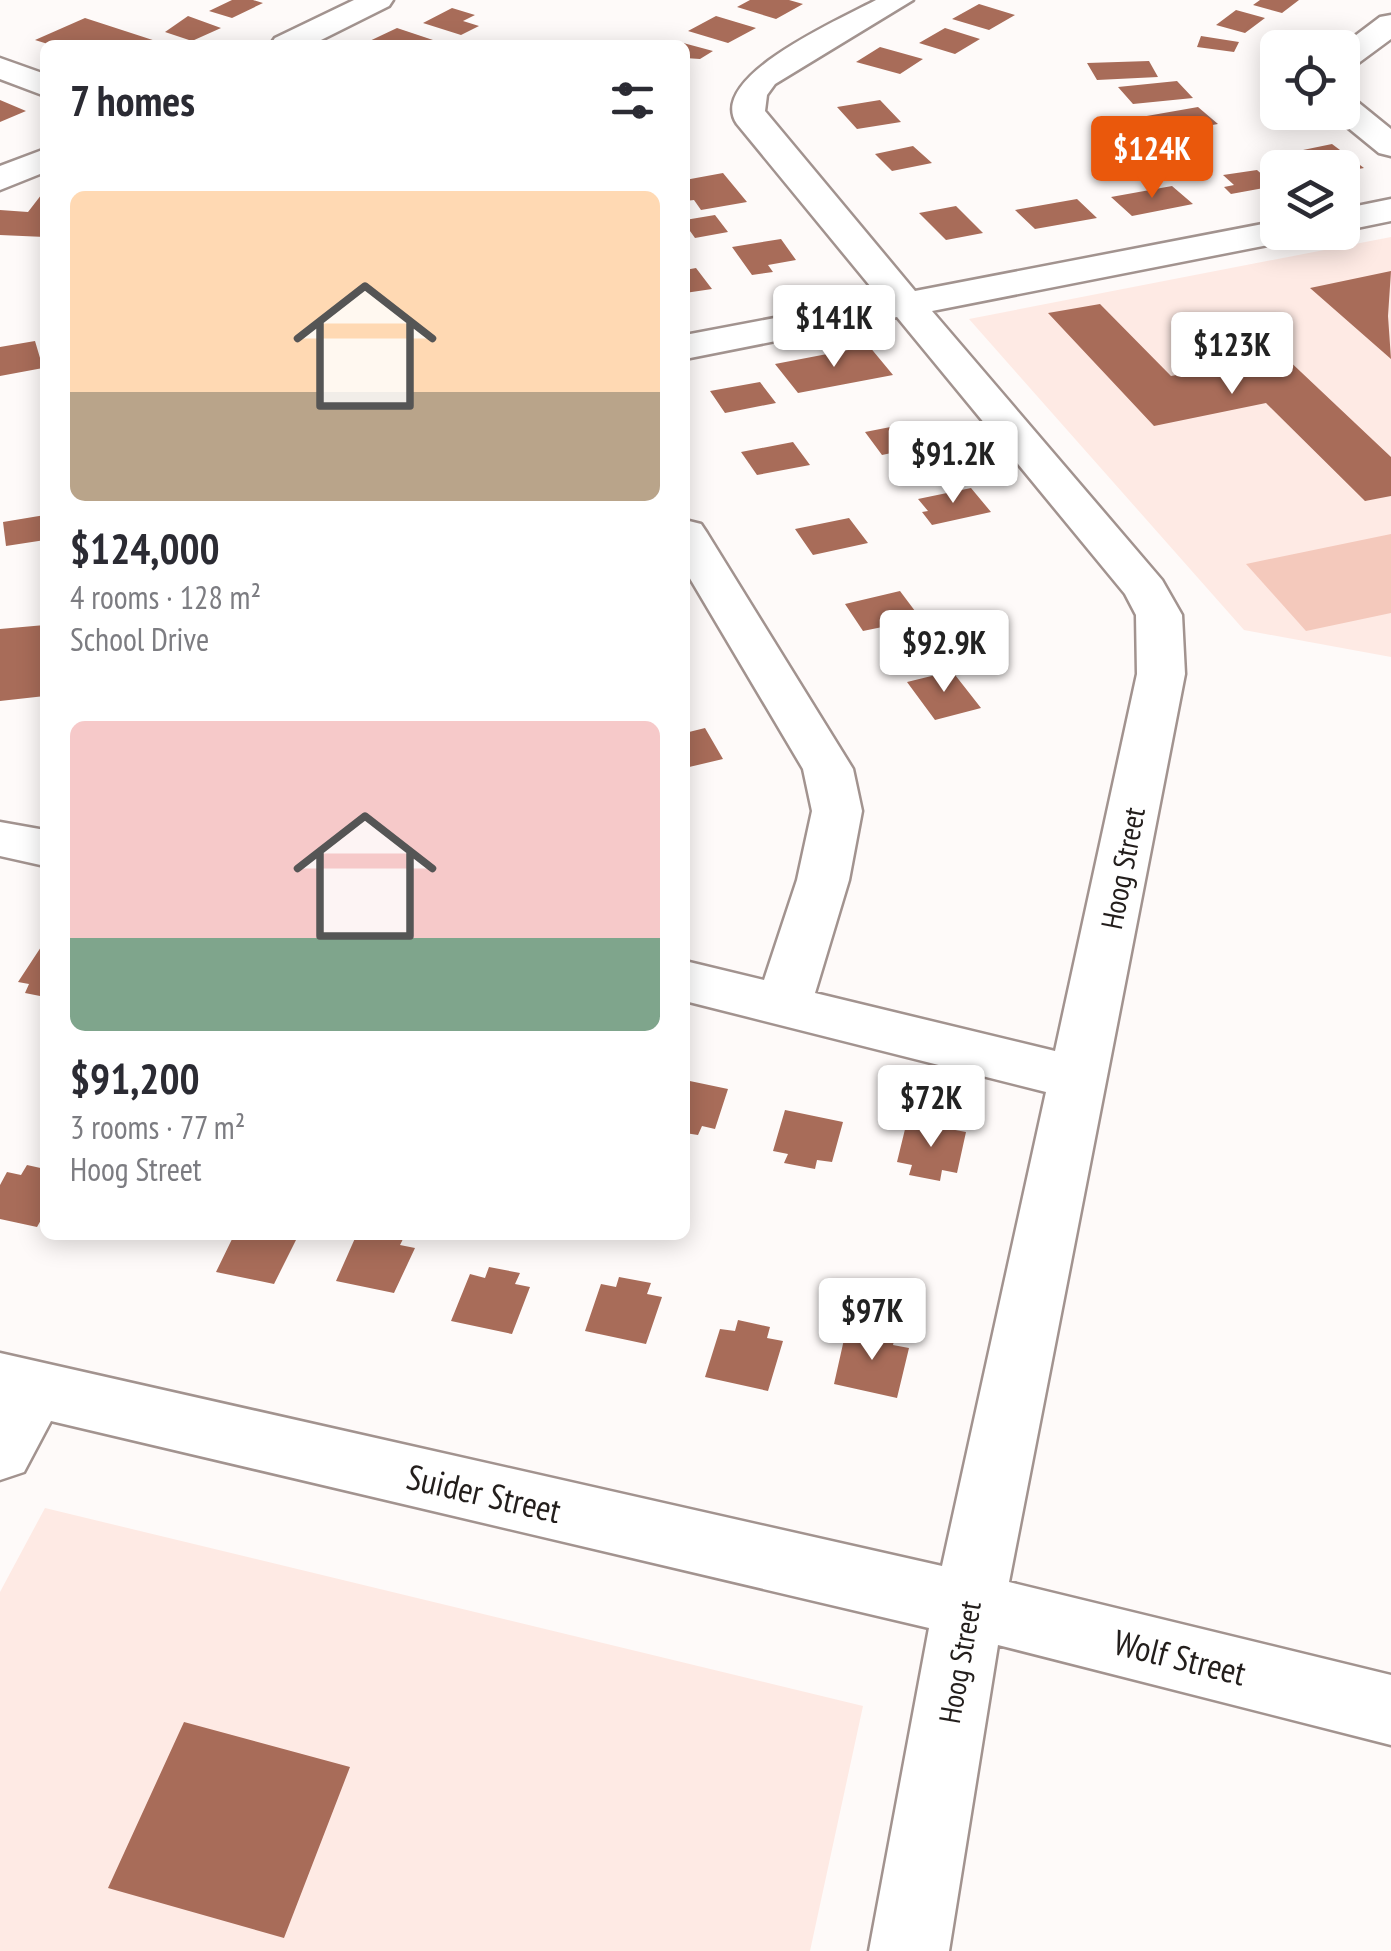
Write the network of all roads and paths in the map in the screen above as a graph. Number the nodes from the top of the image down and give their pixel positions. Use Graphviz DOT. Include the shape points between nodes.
graph roads {
  1 [pos="378,0"];
  2 [pos="898,0"];
  3 [pos="1391,24"];
  4 [pos="296,40"];
  5 [pos="1360,47"];
  6 [pos="0,68"];
  7 [pos="40,84"];
  8 [pos="1360,121"];
  9 [pos="1391,146"];
  10 [pos="40,161"];
  11 [pos="0,179"];
  12 [pos="1391,210"];
  13 [pos="1360,216"];
  14 [pos="1260,235"];
  15 [pos="908,303"];
  16 [pos="690,346"];
  17 [pos="690,541"];
  18 [pos="0,839"];
  19 [pos="40,847"];
  20 [pos="690,982"];
  21 [pos="784,1004"];
  22 [pos="1080,1079"];
  23 [pos="17,1385"];
  24 [pos="0,1450"];
  25 [pos="969,1605"];
  26 [pos="1391,1710"];
  27 [pos="909,1951"];
  1 -- 4 [label="street"];
  2 -- 15 [label="street, Hoog Street" via="764,77 746,105 749,117"];
  3 -- 5 [label="street"];
  6 -- 7 [label="street"];
  8 -- 9 [label="street"];
  10 -- 11 [label="street"];
  12 -- 13 [label="street"];
  14 -- 15 [label="street"];
  15 -- 16 [label="street"];
  15 -- 22 [label="street, Hoog Street" via="1128,566 1158,615 1161,674"];
  17 -- 21 [label="street" via="828,769 834,797 823,880"];
  18 -- 19 [label="street"];
  20 -- 21 [label="street"];
  21 -- 22 [label="street"];
  22 -- 25 [label="street, Hoog Street"];
  23 -- 24 [label="street"];
  23 -- 25 [label="street, Suider Street"];
  25 -- 26 [label="street, Wolf Street"];
  25 -- 27 [label="street, Hoog Street"];
}
